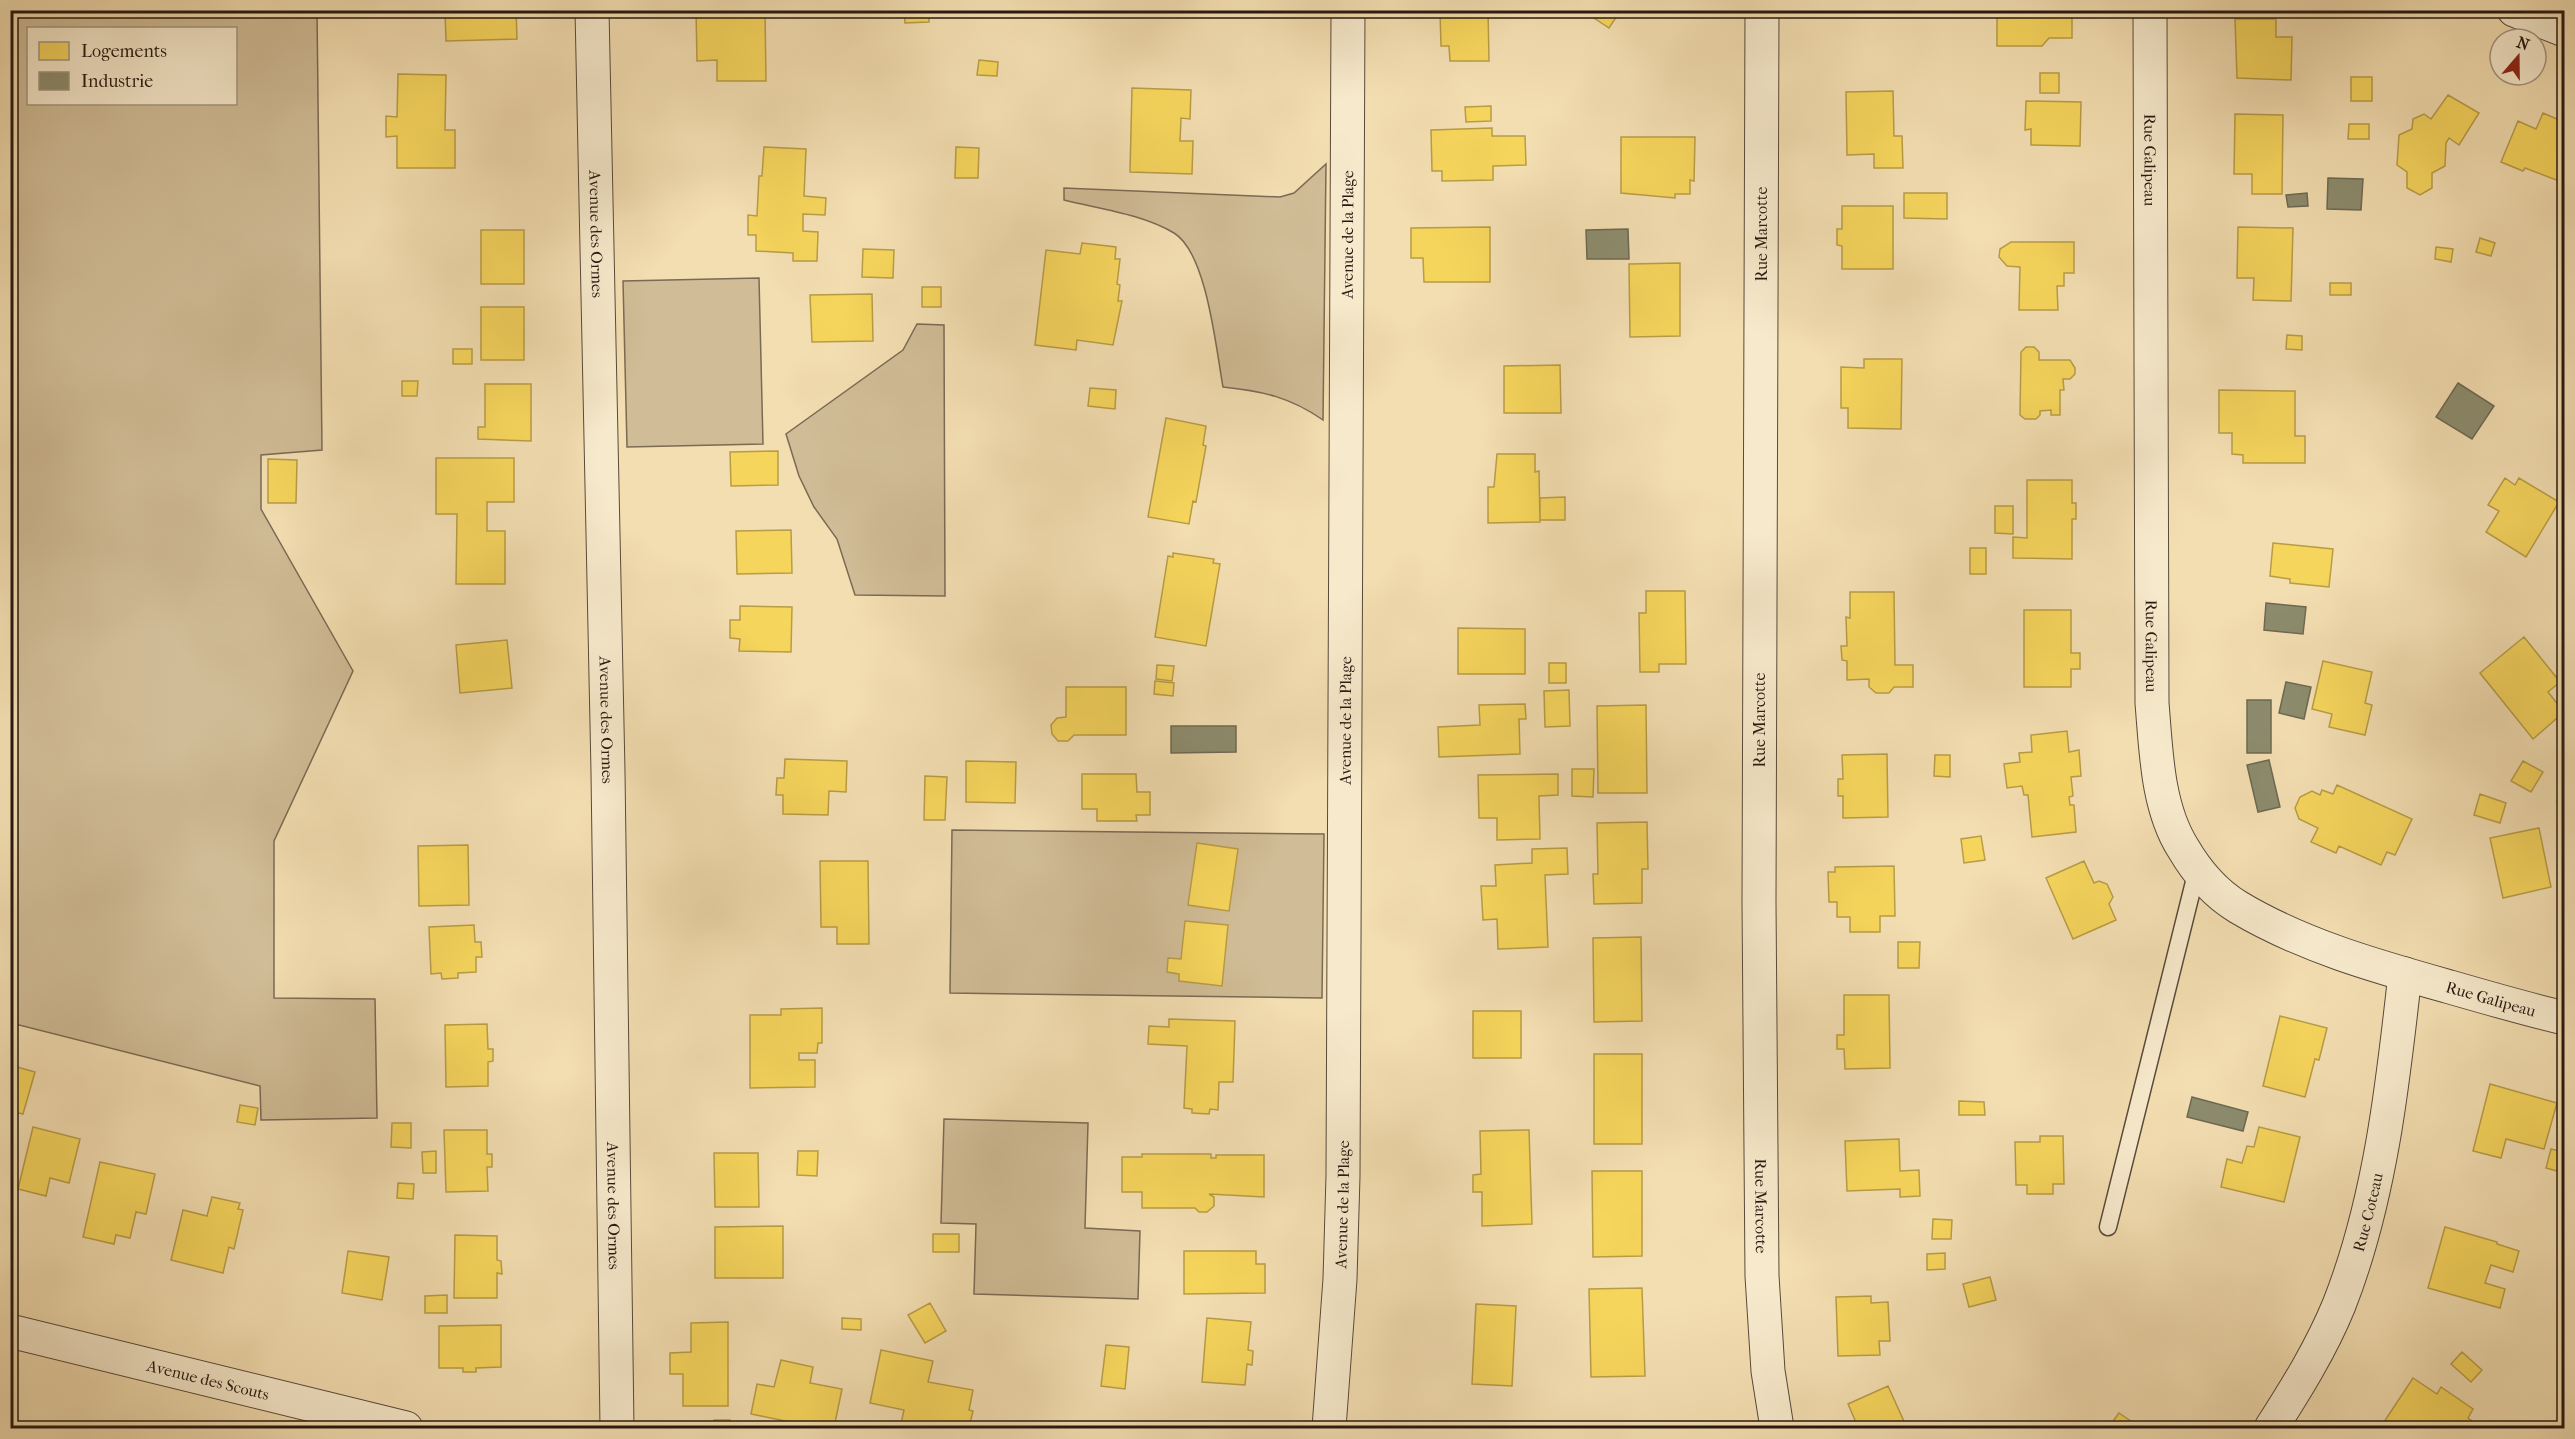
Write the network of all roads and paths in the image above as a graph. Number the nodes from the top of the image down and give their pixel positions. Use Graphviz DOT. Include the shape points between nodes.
graph roads {
  1 [pos="592,10"];
  2 [pos="1348,10"];
  3 [pos="1762,10"];
  4 [pos="2150,10"];
  5 [pos="2514,10"];
  6 [pos="2565,30"];
  7 [pos="2197,870"];
  8 [pos="2405,974"];
  9 [pos="2565,1018"];
  10 [pos="2108,1227"];
  11 [pos="10,1331"];
  12 [pos="406,1428"];
  13 [pos="617,1428"];
  14 [pos="1329,1428"];
  15 [pos="1777,1428"];
  16 [pos="2271,1428"];
  1 -- 13 [label="street, Avenue des Ormes"];
  2 -- 14 [label="street, Avenue de la Plage" via="1343,1176"];
  3 -- 15 [label="street, Rue Marcotte" via="1762,1264 1768,1371"];
  4 -- 7 [label="street, Rue Galipeau" via="2152,703 2157,758 2170,819"];
  5 -- 6 [label="street"];
  7 -- 8 [label="street, Rue Galipeau" via="2223,896 2261,920 2316,945"];
  7 -- 10 [label="lane"];
  8 -- 9 [label="street, Rue Galipeau"];
  8 -- 16 [label="street, Rue Coteau" via="2375,1173 2349,1277 2325,1336"];
  11 -- 12 [label="street, Avenue des Scouts"];
}
